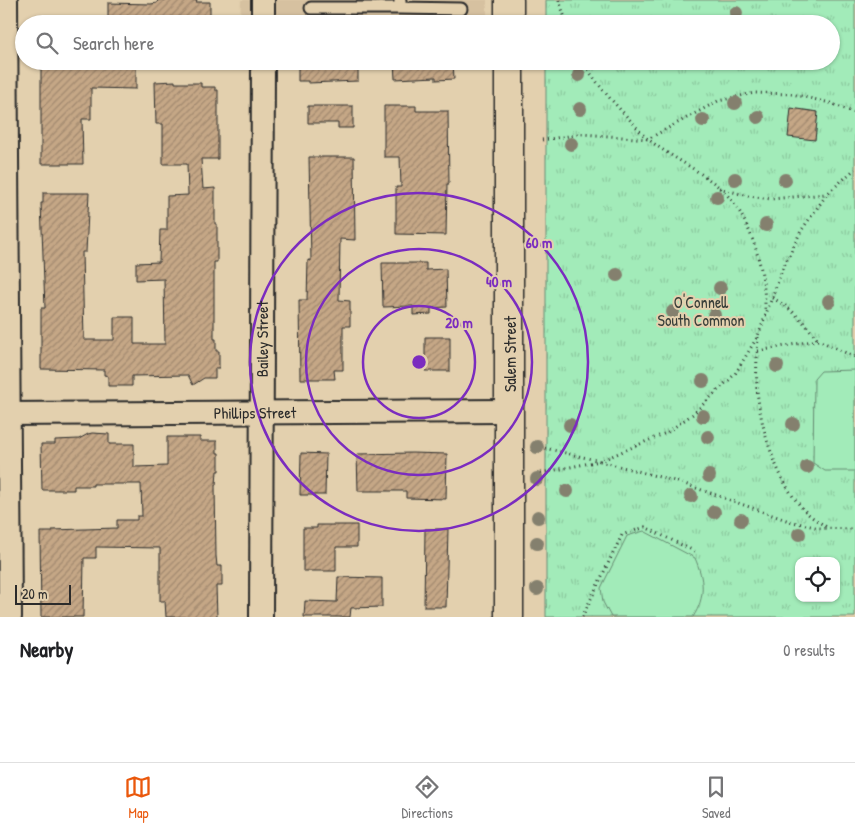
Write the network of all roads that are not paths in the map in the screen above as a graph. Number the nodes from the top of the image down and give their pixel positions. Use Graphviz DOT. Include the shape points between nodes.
graph roads {
  1 [pos="6,0"];
  2 [pos="263,0"];
  3 [pos="509,0"];
  4 [pos="400,4"];
  5 [pos="311,8"];
  6 [pos="461,9"];
  7 [pos="263,15"];
  8 [pos="509,15"];
  9 [pos="263,70"];
  10 [pos="509,70"];
  11 [pos="4,275"];
  12 [pos="510,411"];
  13 [pos="263,413"];
  14 [pos="5,414"];
  15 [pos="10,617"];
  16 [pos="262,617"];
  17 [pos="509,617"];
  1 -- 11 [label="street"];
  2 -- 7 [label="street"];
  3 -- 8 [label="main road"];
  4 -- 5 [label="lane"];
  4 -- 6 [label="lane"];
  9 -- 13 [label="street, Bailey Street"];
  10 -- 12 [label="main road, Salem Street"];
  11 -- 14 [label="street"];
  12 -- 13 [label="street, Phillips Street"];
  12 -- 17 [label="main road, Salem Street"];
  13 -- 14 [label="street, Phillips Street"];
  13 -- 16 [label="street, Bailey Street"];
  14 -- 15 [label="street"];
}
